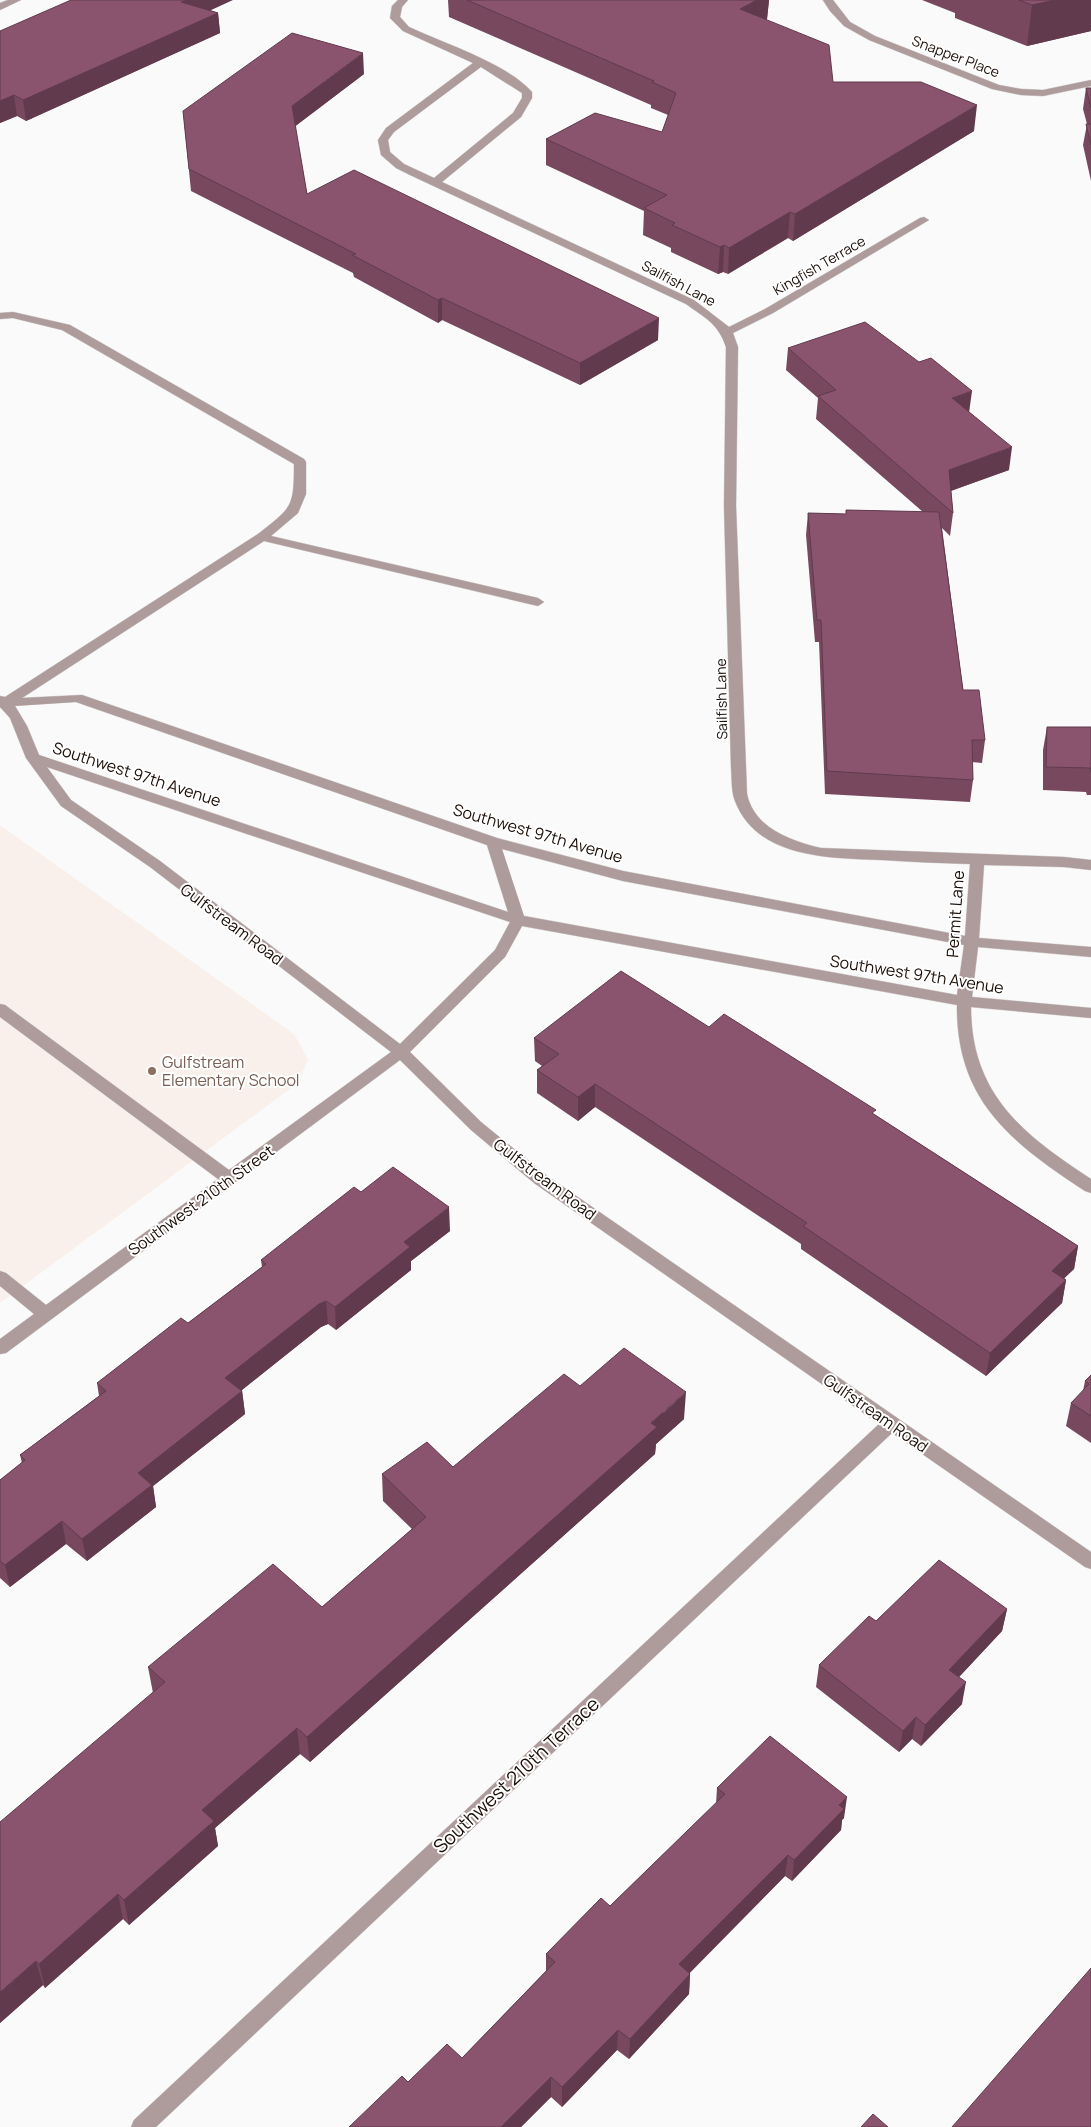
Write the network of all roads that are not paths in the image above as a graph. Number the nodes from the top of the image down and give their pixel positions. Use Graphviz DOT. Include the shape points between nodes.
graph roads {
  1 [pos="16,0"];
  2 [pos="403,0"];
  3 [pos="828,0"];
  4 [pos="0,7"];
  5 [pos="479,64"];
  6 [pos="1091,83"];
  7 [pos="436,182"];
  8 [pos="924,220"];
  9 [pos="0,316"];
  10 [pos="727,332"];
  11 [pos="262,538"];
  12 [pos="538,602"];
  13 [pos="2,701"];
  14 [pos="33,758"];
  15 [pos="764,831"];
  16 [pos="493,842"];
  17 [pos="977,860"];
  18 [pos="1091,865"];
  19 [pos="518,920"];
  20 [pos="972,942"];
  21 [pos="1091,952"];
  22 [pos="964,1001"];
  23 [pos="0,1009"];
  24 [pos="1091,1013"];
  25 [pos="401,1052"];
  26 [pos="230,1179"];
  27 [pos="1091,1187"];
  28 [pos="0,1277"];
  29 [pos="45,1314"];
  30 [pos="0,1348"];
  31 [pos="891,1423"];
  32 [pos="1091,1562"];
  33 [pos="141,2127"];
  1 -- 4 [label="street"];
  2 -- 5 [label="street" via="395,13 398,23"];
  3 -- 6 [label="street, Snapper Place" via="847,24 872,38 996,87 1043,93"];
  5 -- 7 [label="street" via="518,84 527,92 527,98 517,114"];
  5 -- 7 [label="street, Sailfish Lane" via="405,117 383,140 384,153 390,159"];
  7 -- 10 [label="street, Sailfish Lane" via="690,302 719,322"];
  8 -- 10 [label="street, Kingfish Terrace" via="770,311"];
  9 -- 11 [label="street" via="12,315 66,327 300,462 300,494 292,513"];
  10 -- 15 [label="street, Sailfish Lane" via="733,363 730,506 738,767 741,800 752,820"];
  11 -- 12 [label="street"];
  11 -- 13 [label="street"];
  13 -- 14 [label="street, Southwest 97th Avenue" via="20,726"];
  13 -- 16 [label="street, Southwest 97th Avenue" via="77,698"];
  14 -- 19 [label="street, Southwest 97th Avenue"];
  14 -- 25 [label="street, Gulfstream Road" via="66,803 155,864"];
  15 -- 17 [label="street, Permit Lane" via="801,848 821,853"];
  16 -- 19 [label="street"];
  16 -- 20 [label="street, Southwest 97th Avenue" via="623,876"];
  17 -- 18 [label="street, Permit Lane"];
  17 -- 20 [label="street, Permit Lane"];
  19 -- 22 [label="street, Southwest 97th Avenue"];
  19 -- 25 [label="street, Southwest 210th Street" via="500,953"];
  20 -- 21 [label="street, Southwest 97th Avenue"];
  20 -- 22 [label="street, Permit Lane"];
  22 -- 24 [label="street, Southwest 97th Avenue"];
  22 -- 27 [label="street, Permit Lane" via="969,1060 984,1093 1020,1136"];
  23 -- 26 [label="street"];
  25 -- 26 [label="street, Southwest 210th Street"];
  25 -- 31 [label="street, Gulfstream Road" via="476,1126 540,1179"];
  26 -- 29 [label="street, Southwest 210th Street"];
  28 -- 29 [label="street"];
  29 -- 30 [label="street, Southwest 210th Street"];
  31 -- 32 [label="street, Gulfstream Road"];
  31 -- 33 [label="street, Southwest 210th Terrace"];
}
